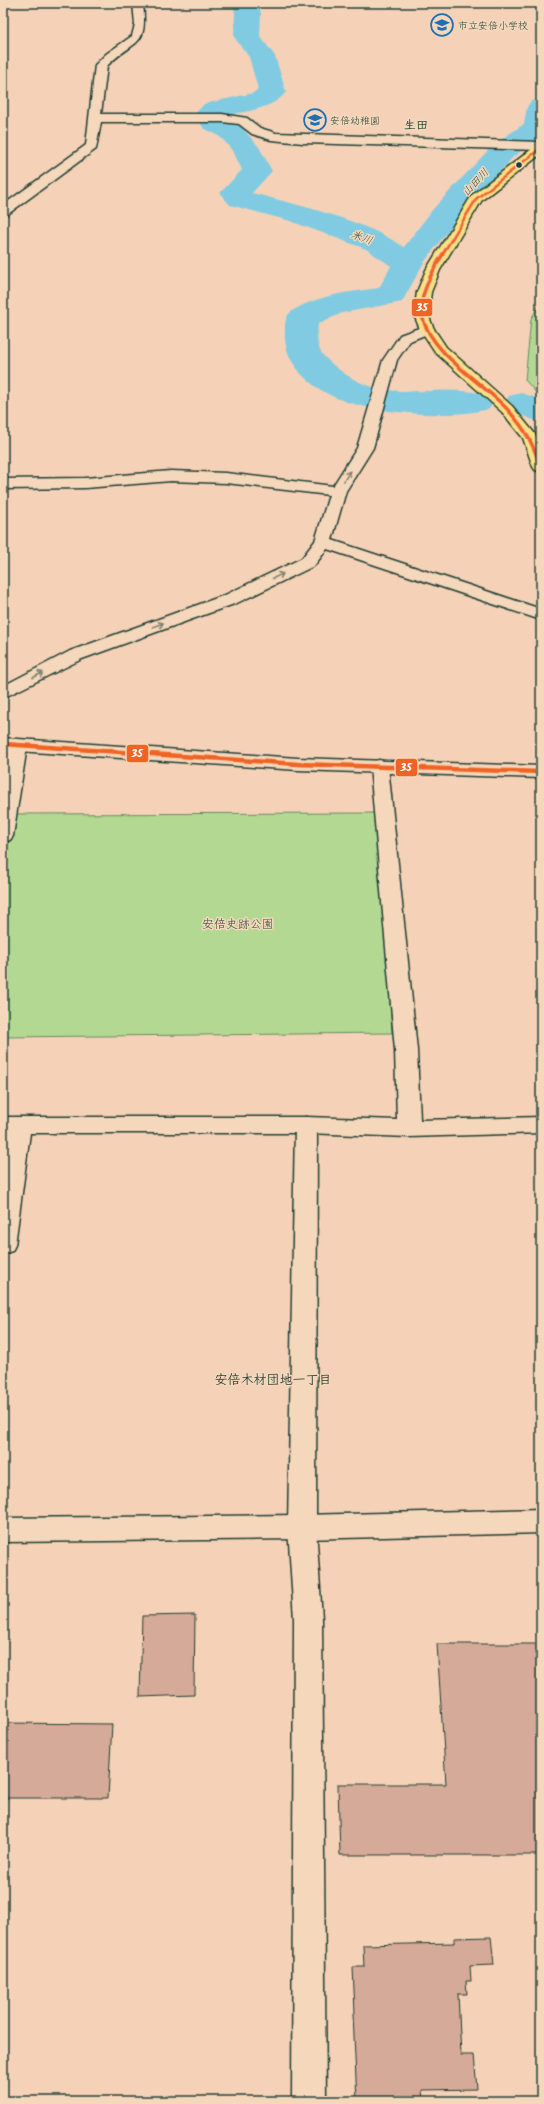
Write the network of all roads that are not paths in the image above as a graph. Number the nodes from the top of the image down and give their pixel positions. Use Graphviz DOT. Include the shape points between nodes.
graph roads {
  1 [pos="138,3"];
  2 [pos="94,118"];
  3 [pos="541,147"];
  4 [pos="3,211"];
  5 [pos="427,329"];
  6 [pos="541,468"];
  7 [pos="3,484"];
  8 [pos="338,491"];
  9 [pos="323,542"];
  10 [pos="541,615"];
  11 [pos="3,693"];
  12 [pos="10,745"];
  13 [pos="379,766"];
  14 [pos="541,772"];
  15 [pos="3,836"];
  16 [pos="11,1125"];
  17 [pos="306,1125"];
  18 [pos="541,1125"];
  19 [pos="409,1129"];
  20 [pos="3,1245"];
  21 [pos="541,1521"];
  22 [pos="302,1527"];
  23 [pos="3,1530"];
  24 [pos="309,2101"];
  1 -- 2 [label="street" via="140,24 137,37 101,65"];
  2 -- 3 [label="street" via="222,118 243,121 256,131 274,137"];
  2 -- 4 [label="street" via="92,146"];
  3 -- 5 [label="main road" via="477,198 433,270 424,292 421,315"];
  5 -- 6 [label="main road" via="441,350 507,409 530,437"];
  8 -- 5 [label="street, one-way" via="364,448 390,360 405,338"];
  7 -- 8 [label="street" via="85,483 171,476 226,478"];
  8 -- 9 [label="street"];
  9 -- 10 [label="street"];
  11 -- 9 [label="street, one-way" via="76,655 231,599 308,562"];
  12 -- 13 [label="street" via="298,764"];
  12 -- 15 [label="street"];
  13 -- 14 [label="street"];
  13 -- 19 [label="street" via="406,1050"];
  16 -- 17 [label="street"];
  16 -- 20 [label="street"];
  17 -- 19 [label="street"];
  17 -- 22 [label="street"];
  18 -- 19 [label="street"];
  21 -- 22 [label="street"];
  22 -- 23 [label="street"];
  22 -- 24 [label="street" via="308,1619"];
}
